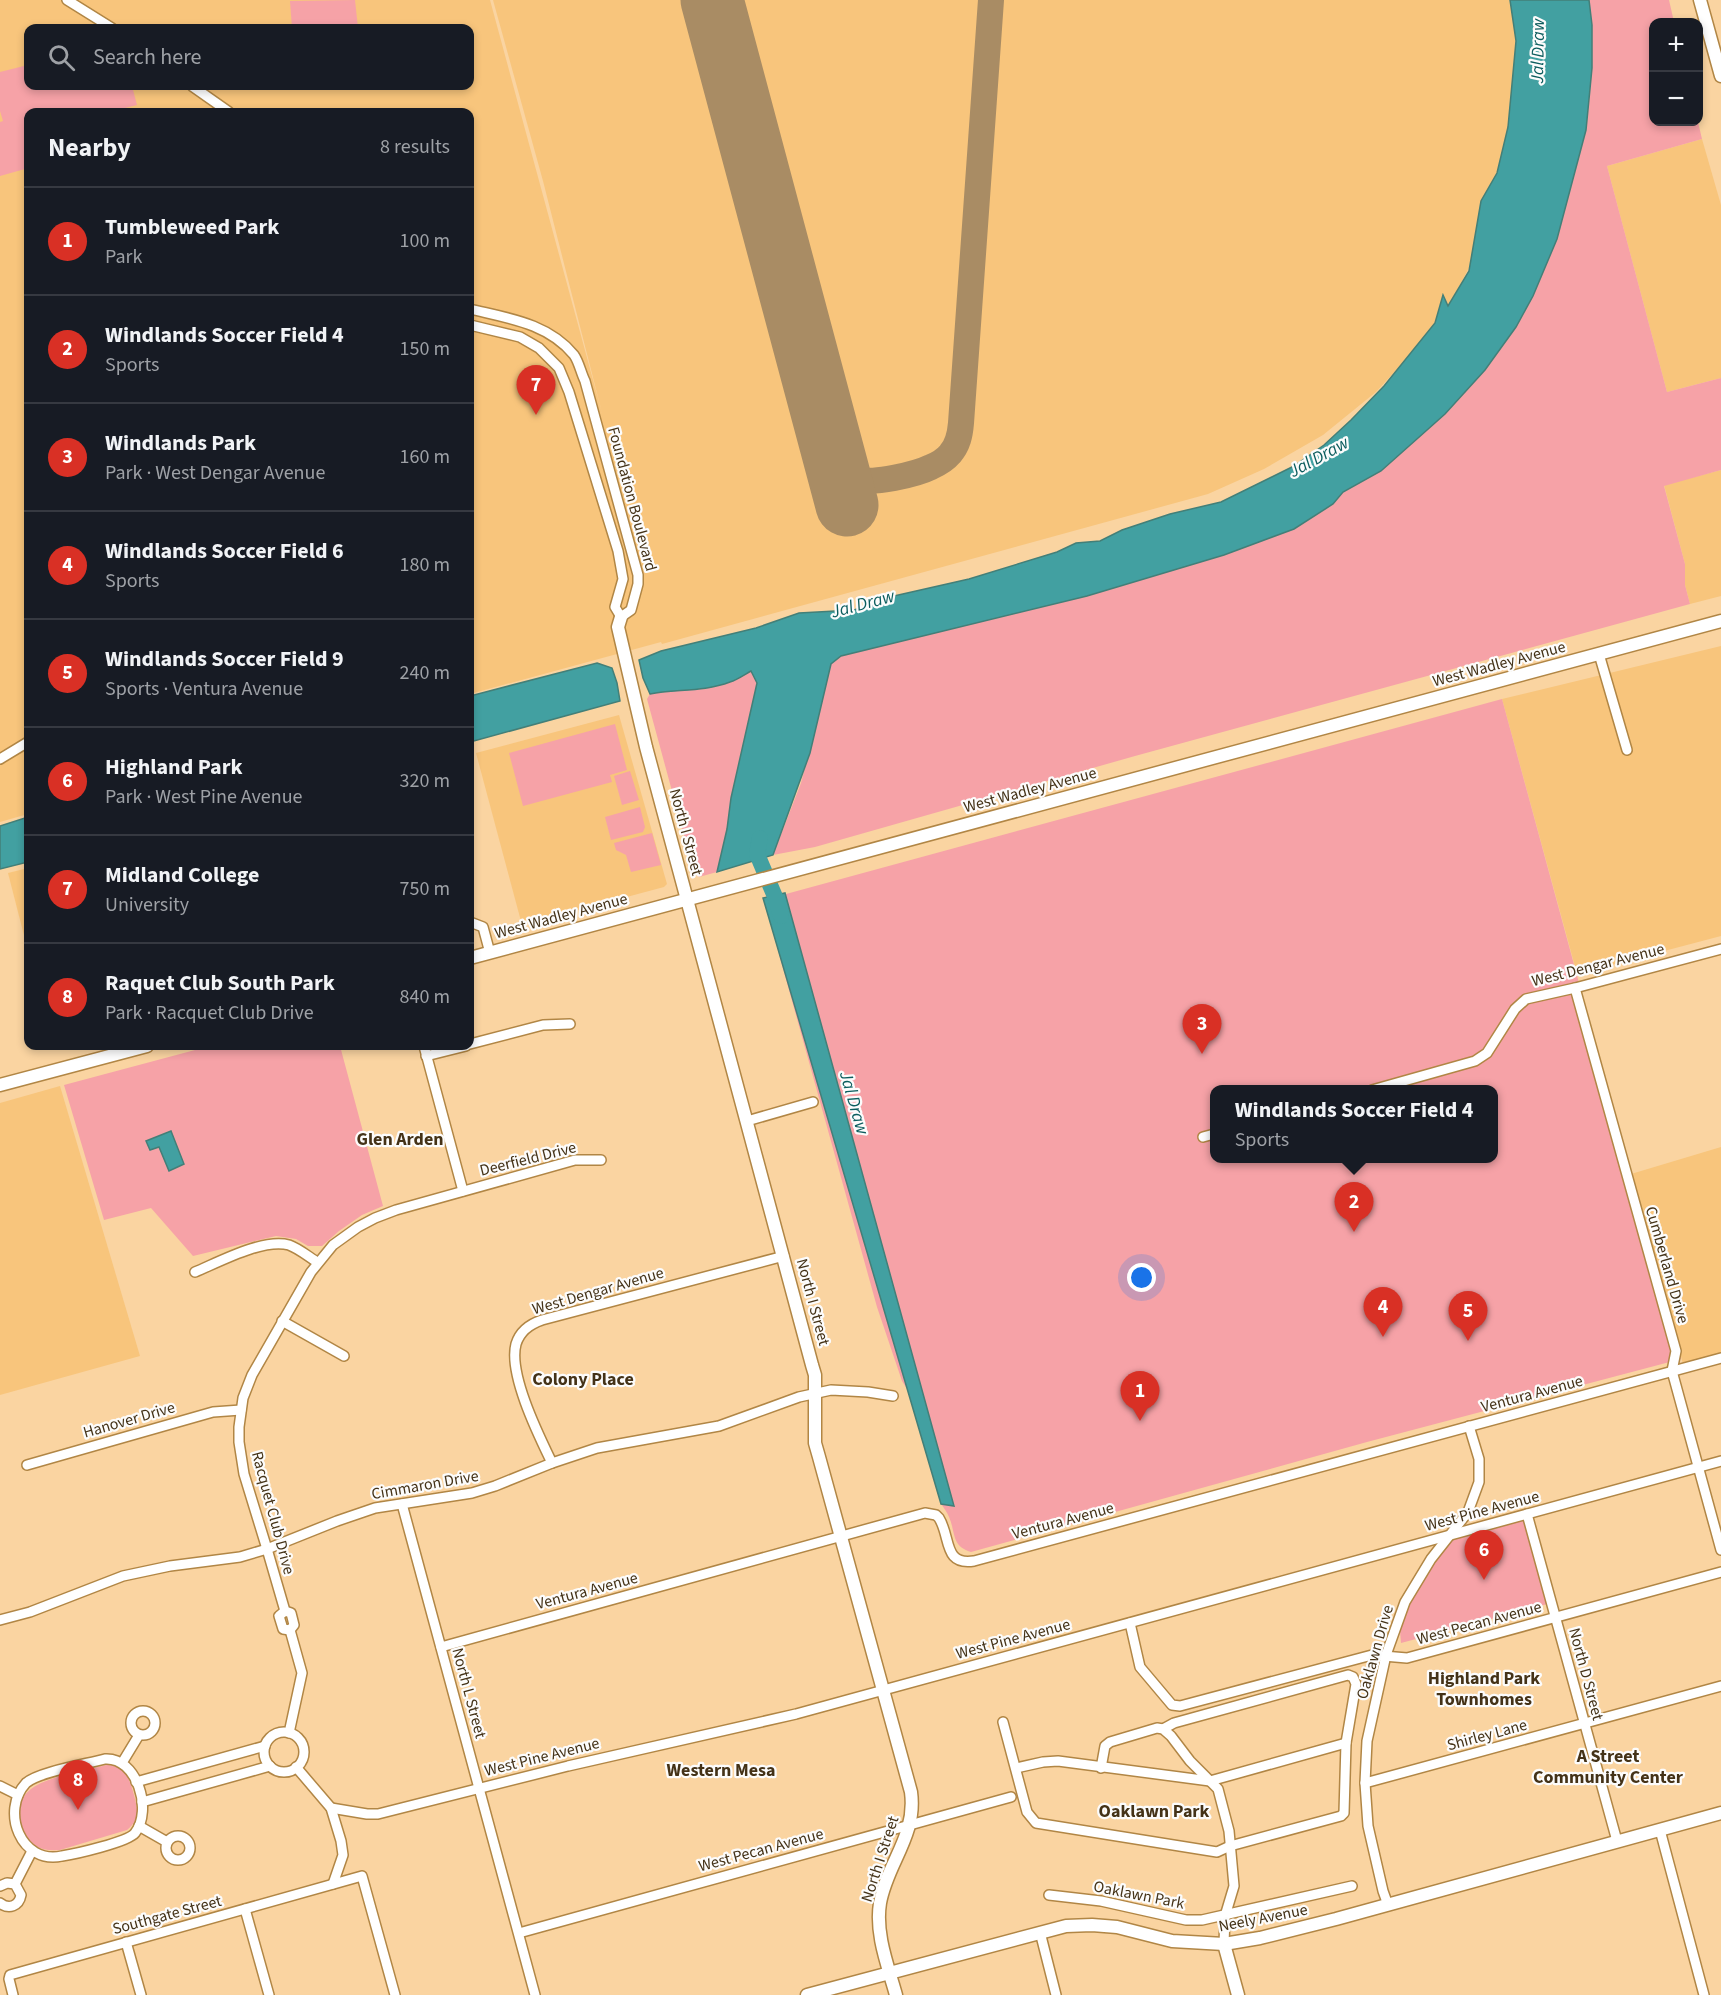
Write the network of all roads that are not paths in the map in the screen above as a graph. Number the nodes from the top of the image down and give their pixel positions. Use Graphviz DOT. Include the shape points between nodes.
graph roads {
  1 [pos="67,0"];
  2 [pos="1700,0"];
  3 [pos="106,24"];
  4 [pos="1721,76"];
  5 [pos="198,90"];
  6 [pos="223,108"];
  7 [pos="474,310"];
  8 [pos="474,326"];
  9 [pos="605,455"];
  10 [pos="589,458"];
  11 [pos="621,617"];
  12 [pos="1721,621"];
  13 [pos="1599,654"];
  14 [pos="24,744"];
  15 [pos="1627,750"];
  16 [pos="0,759"];
  17 [pos="687,899"];
  18 [pos="474,924"];
  19 [pos="1721,949"];
  20 [pos="490,953"];
  21 [pos="474,957"];
  22 [pos="1575,988"];
  23 [pos="570,1024"];
  24 [pos="474,1043"];
  25 [pos="132,1050"];
  26 [pos="424,1050"];
  27 [pos="449,1050"];
  28 [pos="426,1056"];
  29 [pos="0,1085"];
  30 [pos="1386,1085"];
  31 [pos="813,1101"];
  32 [pos="747,1121"];
  33 [pos="1210,1135"];
  34 [pos="1203,1137"];
  35 [pos="601,1160"];
  36 [pos="463,1191"];
  37 [pos="784,1256"];
  38 [pos="317,1262"];
  39 [pos="195,1272"];
  40 [pos="282,1321"];
  41 [pos="344,1356"];
  42 [pos="1721,1358"];
  43 [pos="1672,1371"];
  44 [pos="815,1393"];
  45 [pos="893,1396"];
  46 [pos="241,1410"];
  47 [pos="1469,1426"];
  48 [pos="1721,1461"];
  49 [pos="552,1463"];
  50 [pos="27,1465"];
  51 [pos="1698,1467"];
  52 [pos="402,1504"];
  53 [pos="1527,1514"];
  54 [pos="1450,1535"];
  55 [pos="840,1536"];
  56 [pos="267,1549"];
  57 [pos="1721,1550"];
  58 [pos="1721,1572"];
  59 [pos="1555,1617"];
  60 [pos="0,1620"];
  61 [pos="1130,1623"];
  62 [pos="441,1647"];
  63 [pos="1386,1655"];
  64 [pos="1721,1686"];
  65 [pos="882,1689"];
  66 [pos="1003,1722"];
  67 [pos="1584,1724"];
  68 [pos="1163,1729"];
  69 [pos="289,1733"];
  70 [pos="139,1735"];
  71 [pos="1346,1743"];
  72 [pos="265,1746"];
  73 [pos="122,1763"];
  74 [pos="270,1766"];
  75 [pos="296,1767"];
  76 [pos="1016,1767"];
  77 [pos="1101,1767"];
  78 [pos="1210,1781"];
  79 [pos="136,1782"];
  80 [pos="1365,1783"];
  81 [pos="0,1786"];
  82 [pos="480,1788"];
  83 [pos="18,1795"];
  84 [pos="1011,1797"];
  85 [pos="142,1802"];
  86 [pos="331,1808"];
  87 [pos="1721,1813"];
  88 [pos="910,1824"];
  89 [pos="139,1826"];
  90 [pos="1660,1830"];
  91 [pos="1617,1841"];
  92 [pos="167,1842"];
  93 [pos="1230,1846"];
  94 [pos="33,1851"];
  95 [pos="15,1884"];
  96 [pos="333,1884"];
  97 [pos="0,1886"];
  98 [pos="1353,1886"];
  99 [pos="1049,1895"];
  100 [pos="0,1903"];
  101 [pos="1388,1905"];
  102 [pos="245,1909"];
  103 [pos="1225,1916"];
  104 [pos="1040,1932"];
  105 [pos="519,1933"];
  106 [pos="126,1942"];
  107 [pos="1224,1944"];
  108 [pos="890,1972"];
  109 [pos="13,1995"];
  110 [pos="141,1995"];
  111 [pos="268,1995"];
  112 [pos="395,1995"];
  113 [pos="535,1995"];
  114 [pos="807,1995"];
  115 [pos="896,1995"];
  116 [pos="1056,1995"];
  117 [pos="1238,1995"];
  118 [pos="1704,1995"];
  1 -- 3 [label="street"];
  2 -- 4 [label="street"];
  5 -- 6 [label="street"];
  7 -- 9 [label="street, Foundation Boulevard" via="533,325 555,336 575,356"];
  8 -- 10 [label="street, Foundation Boulevard" via="520,337 559,368"];
  9 -- 10 [label="street"];
  9 -- 11 [label="street, Foundation Boulevard" via="638,575 632,610"];
  10 -- 11 [label="street, Foundation Boulevard" via="618,551 623,579 615,607"];
  11 -- 17 [label="street, North I Street" via="618,627 646,747"];
  12 -- 13 [label="street, West Wadley Avenue"];
  13 -- 15 [label="street"];
  13 -- 17 [label="street, West Wadley Avenue"];
  14 -- 16 [label="street"];
  17 -- 20 [label="street, West Wadley Avenue"];
  17 -- 32 [label="street, North I Street"];
  18 -- 20 [label="street" via="483,927"];
  19 -- 22 [label="street, West Dengar Avenue"];
  20 -- 21 [label="street, West Wadley Avenue"];
  22 -- 30 [label="street, West Dengar Avenue" via="1526,999 1515,1009 1487,1053 1475,1060"];
  22 -- 43 [label="street, Cumberland Drive" via="1676,1351"];
  23 -- 24 [label="street" via="543,1025"];
  25 -- 29 [label="street"];
  26 -- 28 [label="street"];
  27 -- 28 [label="street"];
  28 -- 36 [label="street"];
  31 -- 32 [label="street"];
  32 -- 37 [label="street, North I Street"];
  33 -- 34 [label="street"];
  35 -- 36 [label="street, Deerfield Drive" via="575,1160"];
  36 -- 38 [label="street, Racquet Club Drive" via="375,1218 344,1236"];
  37 -- 44 [label="street, North I Street" via="812,1365"];
  37 -- 49 [label="street, West Dengar Avenue" via="542,1320 525,1329 516,1342 518,1370 531,1420"];
  38 -- 39 [label="street" via="289,1245 267,1245"];
  38 -- 40 [label="street, Racquet Club Drive"];
  40 -- 41 [label="street"];
  40 -- 46 [label="street, Racquet Club Drive" via="252,1375"];
  42 -- 43 [label="street, Ventura Avenue"];
  43 -- 47 [label="street, Ventura Avenue"];
  43 -- 51 [label="street, Cumberland Drive"];
  44 -- 45 [label="street, Cimmaron Drive" via="852,1390"];
  44 -- 49 [label="street, Cimmaron Drive" via="719,1426 614,1444"];
  44 -- 55 [label="street, North I Street" via="815,1443"];
  46 -- 50 [label="street, Hanover Drive" via="213,1412"];
  46 -- 56 [label="street, Racquet Club Drive" via="239,1442 244,1474"];
  47 -- 54 [label="street, Oaklawn Drive" via="1479,1459 1479,1482 1468,1512"];
  47 -- 55 [label="street, Ventura Avenue" via="967,1562 953,1556 943,1523 931,1513"];
  48 -- 51 [label="street, West Pine Avenue"];
  49 -- 52 [label="street, Cimmaron Drive" via="472,1493"];
  51 -- 53 [label="street, West Pine Avenue"];
  51 -- 57 [label="street, Cumberland Drive"];
  52 -- 56 [label="street, Cimmaron Drive" via="355,1514"];
  52 -- 62 [label="street, North L Street"];
  53 -- 54 [label="street, West Pine Avenue"];
  53 -- 59 [label="street, North D Street"];
  54 -- 61 [label="street, West Pine Avenue"];
  54 -- 63 [label="street, Oaklawn Drive" via="1405,1602"];
  55 -- 62 [label="street, Ventura Avenue"];
  55 -- 65 [label="street, North I Street"];
  56 -- 60 [label="street, Cimmaron Drive" via="123,1576"];
  56 -- 69 [label="street, Racquet Club Drive" via="285,1611 291,1613 294,1625 290,1630 302,1673"];
  58 -- 59 [label="street, West Pecan Avenue"];
  59 -- 63 [label="street, West Pecan Avenue" via="1407,1658"];
  59 -- 67 [label="street, North D Street"];
  61 -- 63 [label="street, West Pecan Avenue" via="1140,1667 1174,1706 1372,1655"];
  61 -- 65 [label="street, West Pine Avenue"];
  62 -- 82 [label="street, North L Street"];
  63 -- 80 [label="street, Oaklawn Drive" via="1367,1741"];
  64 -- 67 [label="street, Shirley Lane"];
  65 -- 82 [label="street, West Pine Avenue" via="796,1714"];
  65 -- 88 [label="street, North I Street" via="911,1792"];
  66 -- 76 [label="street"];
  67 -- 80 [label="street, Shirley Lane"];
  67 -- 91 [label="street, North D Street"];
  68 -- 71 [label="street" via="1348,1676 1356,1684"];
  68 -- 77 [label="street" via="1110,1742 1105,1746"];
  68 -- 78 [label="street"];
  69 -- 72 [label="street" via="272,1736"];
  69 -- 75 [label="street" via="299,1739 303,1750"];
  70 -- 73 [label="street"];
  71 -- 78 [label="street"];
  71 -- 93 [label="street" via="1341,1816"];
  72 -- 74 [label="street"];
  72 -- 79 [label="street"];
  73 -- 79 [label="street"];
  73 -- 83 [label="street" via="105,1759 42,1776 26,1783"];
  74 -- 75 [label="street" via="285,1772"];
  74 -- 85 [label="street"];
  75 -- 86 [label="street"];
  76 -- 77 [label="street" via="1058,1761"];
  76 -- 93 [label="street" via="1027,1812 1036,1823 1217,1852"];
  77 -- 78 [label="street"];
  78 -- 93 [label="street" via="1218,1789"];
  79 -- 85 [label="street"];
  80 -- 101 [label="street, Oaklawn Drive" via="1368,1826"];
  81 -- 83 [label="street"];
  82 -- 86 [label="street, West Pine Avenue" via="378,1814"];
  82 -- 105 [label="street, North L Street"];
  83 -- 94 [label="street" via="12,1811 13,1825 18,1838"];
  84 -- 88 [label="street, West Pecan Avenue"];
  85 -- 89 [label="street"];
  86 -- 96 [label="street" via="342,1855"];
  87 -- 90 [label="street, Neely Avenue"];
  88 -- 105 [label="street, West Pecan Avenue"];
  88 -- 108 [label="street, North I Street" via="880,1902 879,1926"];
  89 -- 92 [label="street"];
  89 -- 94 [label="street" via="124,1839 64,1856 49,1857"];
  90 -- 91 [label="street, Neely Avenue"];
  90 -- 118 [label="street"];
  91 -- 101 [label="street, Neely Avenue"];
  93 -- 103 [label="street" via="1234,1886"];
  94 -- 95 [label="street"];
  95 -- 97 [label="street"];
  95 -- 100 [label="street" via="20,1890 18,1902 8,1907"];
  96 -- 102 [label="street, Southgate Street"];
  96 -- 112 [label="street" via="362,1876"];
  98 -- 103 [label="street, Oaklawn Park"];
  99 -- 103 [label="street, Oaklawn Park" via="1101,1901 1186,1920"];
  101 -- 107 [label="street, Neely Avenue"];
  102 -- 106 [label="street, Southgate Street"];
  102 -- 111 [label="street"];
  103 -- 107 [label="street"];
  104 -- 107 [label="street, Neely Avenue" via="1092,1925 1173,1941"];
  104 -- 108 [label="street, Neely Avenue"];
  104 -- 116 [label="street"];
  105 -- 113 [label="street, North L Street"];
  106 -- 109 [label="street, Southgate Street" via="10,1975"];
  106 -- 110 [label="street"];
  107 -- 117 [label="street"];
  108 -- 114 [label="street, Neely Avenue"];
  108 -- 115 [label="street, North I Street"];
}
